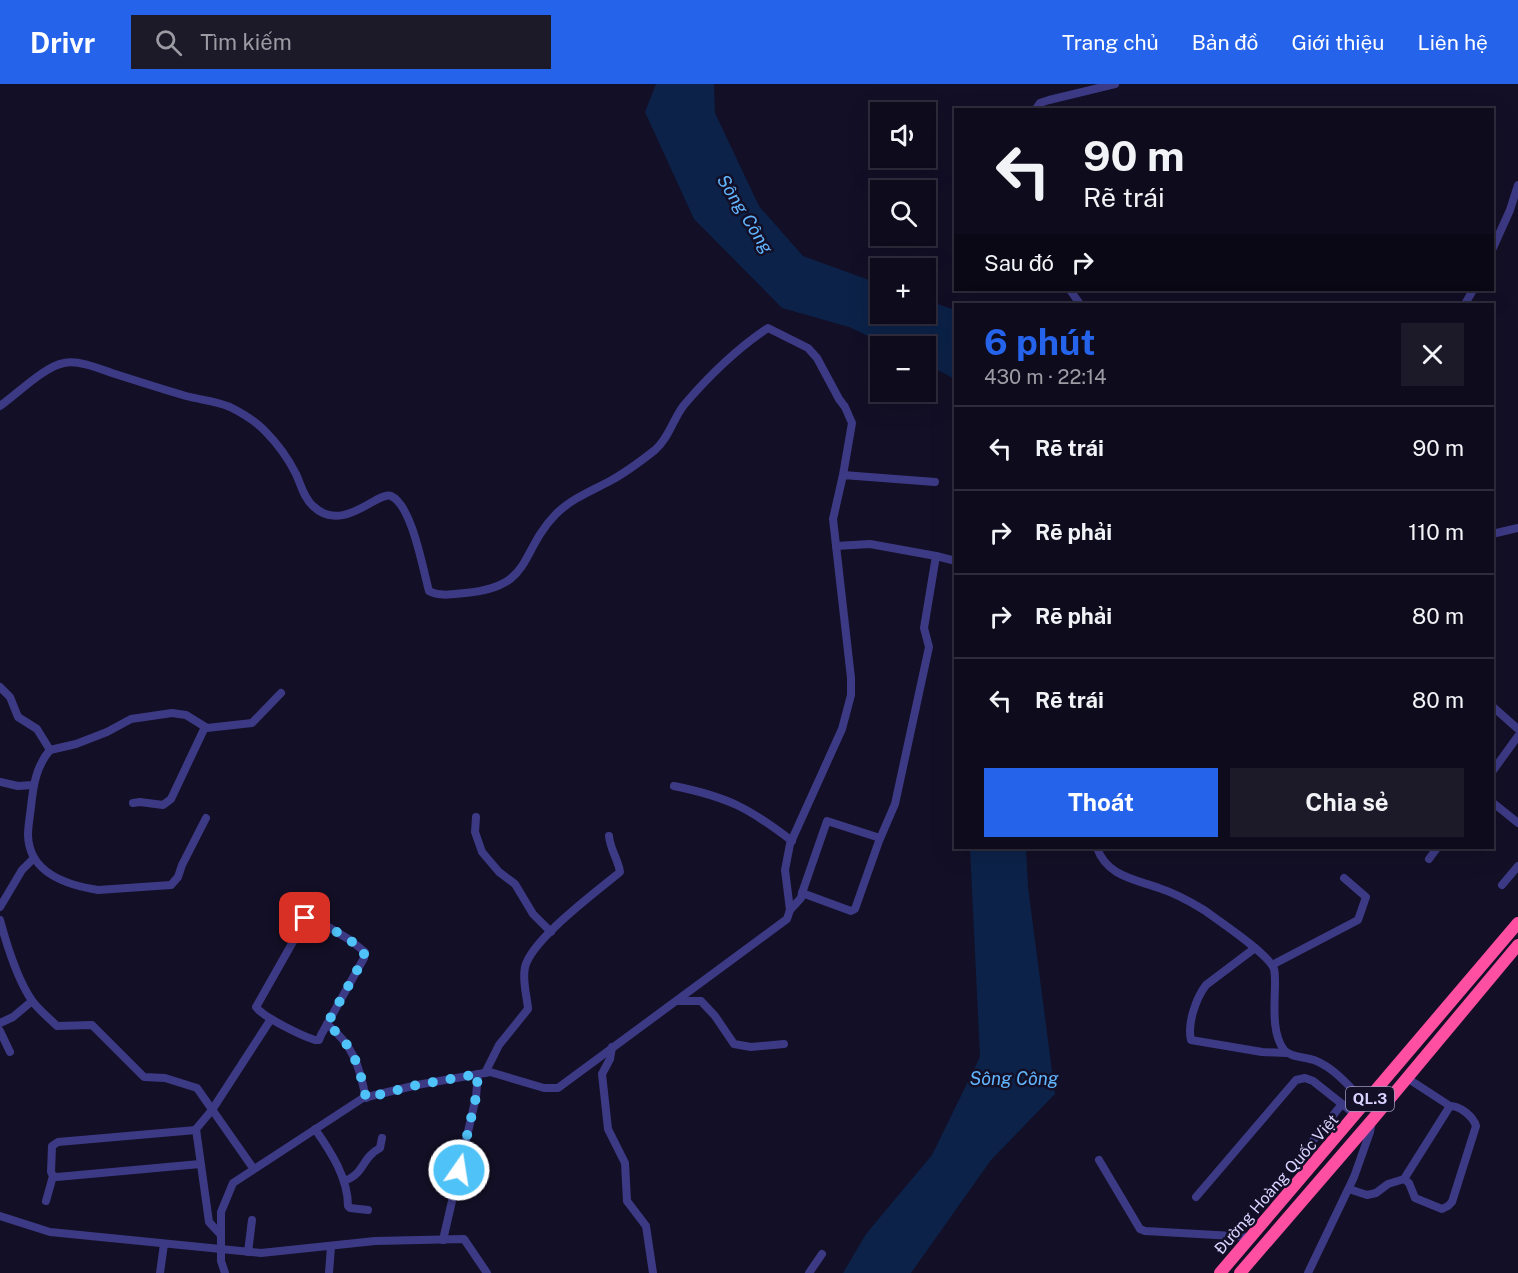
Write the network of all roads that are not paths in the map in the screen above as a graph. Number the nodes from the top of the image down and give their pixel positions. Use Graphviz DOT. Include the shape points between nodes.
graph roads {
  1 [pos="1115,84"];
  2 [pos="1037,108"];
  3 [pos="1518,185"];
  4 [pos="1494,246"];
  5 [pos="0,406"];
  6 [pos="843,475"];
  7 [pos="935,482"];
  8 [pos="1518,528"];
  9 [pos="1494,534"];
  10 [pos="836,546"];
  11 [pos="936,556"];
  12 [pos="954,560"];
  13 [pos="0,687"];
  14 [pos="281,693"];
  15 [pos="1494,708"];
  16 [pos="205,727"];
  17 [pos="1518,729"];
  18 [pos="1518,736"];
  19 [pos="50,750"];
  20 [pos="1494,769"];
  21 [pos="0,782"];
  22 [pos="33,785"];
  23 [pos="674,786"];
  24 [pos="133,803"];
  25 [pos="1494,804"];
  26 [pos="476,817"];
  27 [pos="206,818"];
  28 [pos="1518,823"];
  29 [pos="609,836"];
  30 [pos="880,838"];
  31 [pos="792,841"];
  32 [pos="1098,849"];
  33 [pos="1436,849"];
  34 [pos="34,858"];
  35 [pos="1429,859"];
  36 [pos="1518,867"];
  37 [pos="1344,878"];
  38 [pos="1502,885"];
  39 [pos="802,893"];
  40 [pos="0,907"];
  41 [pos="790,910"];
  42 [pos="0,920"];
  43 [pos="1518,923"];
  44 [pos="550,932"];
  45 [pos="1518,945"];
  46 [pos="1255,948"];
  47 [pos="1272,965"];
  48 [pos="32,1001"];
  49 [pos="675,1001"];
  50 [pos="271,1019"];
  51 [pos="0,1023"];
  52 [pos="327,1024"];
  53 [pos="0,1031"];
  54 [pos="784,1044"];
  55 [pos="612,1047"];
  56 [pos="10,1052"];
  57 [pos="1286,1053"];
  58 [pos="482,1073"];
  59 [pos="1407,1077"];
  60 [pos="366,1098"];
  61 [pos="1342,1104"];
  62 [pos="1449,1106"];
  63 [pos="212,1110"];
  64 [pos="1361,1110"];
  65 [pos="1372,1120"];
  66 [pos="315,1129"];
  67 [pos="196,1130"];
  68 [pos="382,1138"];
  69 [pos="1304,1152"];
  70 [pos="1099,1160"];
  71 [pos="200,1164"];
  72 [pos="253,1168"];
  73 [pos="53,1176"];
  74 [pos="1404,1179"];
  75 [pos="344,1181"];
  76 [pos="1348,1189"];
  77 [pos="1196,1197"];
  78 [pos="46,1201"];
  79 [pos="368,1210"];
  80 [pos="0,1216"];
  81 [pos="252,1220"];
  82 [pos="221,1235"];
  83 [pos="1251,1237"];
  84 [pos="443,1240"];
  85 [pos="164,1244"];
  86 [pos="331,1246"];
  87 [pos="221,1250"];
  88 [pos="248,1252"];
  89 [pos="822,1254"];
  90 [pos="160,1273"];
  91 [pos="225,1273"];
  92 [pos="329,1273"];
  93 [pos="487,1273"];
  94 [pos="653,1273"];
  95 [pos="809,1273"];
  96 [pos="1220,1273"];
  97 [pos="1240,1273"];
  98 [pos="1308,1273"];
  1 -- 2 [label="street" via="1049,100"];
  3 -- 4 [label="street"];
  5 -- 6 [label="street" via="46,370 64,362 94,367 230,407 263,428 276,442 311,506 321,512 348,514 386,494 396,498 410,522 429,591 441,595 492,589 513,578 555,515 579,495 611,480 656,449 669,434 683,406 768,328 808,348 845,407 852,423"];
  6 -- 7 [label="street"];
  6 -- 10 [label="street" via="834,509"];
  8 -- 9 [label="street"];
  10 -- 11 [label="street" via="870,544"];
  10 -- 31 [label="street" via="851,696 842,729"];
  11 -- 12 [label="street"];
  11 -- 30 [label="street" via="924,628 928,647 924,677 895,804"];
  13 -- 19 [label="street" via="10,697 18,717 37,729"];
  14 -- 16 [label="street" via="252,723"];
  15 -- 17 [label="street"];
  16 -- 19 [label="street" via="180,713 162,714 130,719 107,732"];
  16 -- 24 [label="street" via="171,799 163,805"];
  18 -- 20 [label="street"];
  19 -- 22 [label="street"];
  21 -- 22 [label="street"];
  22 -- 34 [label="street" via="28,834"];
  23 -- 31 [label="street" via="747,808"];
  25 -- 28 [label="street"];
  26 -- 44 [label="street" via="475,832 482,852 515,884 533,915"];
  27 -- 34 [label="street" via="171,885 98,890 57,879"];
  29 -- 44 [label="street" via="620,872"];
  30 -- 39 [label="street" via="827,821"];
  30 -- 39 [label="street" via="853,911"];
  31 -- 41 [label="street" via="785,870"];
  32 -- 46 [label="street" via="1118,874 1200,908"];
  33 -- 35 [label="street"];
  34 -- 40 [label="street"];
  36 -- 38 [label="street"];
  37 -- 47 [label="street" via="1366,897 1361,917"];
  39 -- 41 [label="street"];
  41 -- 49 [label="street" via="787,919"];
  42 -- 48 [label="street"];
  43 -- 64 [label="highway, Đường Hoàng Quốc Việt / QL.3"];
  44 -- 58 [label="street" via="528,958 524,985 528,1009"];
  45 -- 59 [label="highway, Đường Hoàng Quốc Việt / QL.3"];
  46 -- 47 [label="street"];
  46 -- 57 [label="street" via="1200,992 1189,1032 1191,1040"];
  47 -- 57 [label="street" via="1276,1025"];
  48 -- 51 [label="street"];
  48 -- 63 [label="street" via="57,1026 92,1025 144,1077 165,1078 196,1088"];
  49 -- 54 [label="street" via="701,1001 734,1044"];
  49 -- 55 [label="street"];
  50 -- 52 [label="street" via="315,1040 319,1040"];
  50 -- 52 [label="street" via="257,1010 258,1003 308,916 364,952"];
  50 -- 63 [label="street"];
  52 -- 60 [label="street" via="353,1051"];
  53 -- 56 [label="street"];
  55 -- 58 [label="street" via="558,1088"];
  55 -- 94 [label="street" via="602,1074 608,1129 625,1163 627,1201 646,1226"];
  57 -- 64 [label="street" via="1322,1064 1336,1073"];
  58 -- 60 [label="street"];
  58 -- 84 [label="street"];
  59 -- 62 [label="street"];
  59 -- 65 [label="highway, Đường Hoàng Quốc Việt / QL.3"];
  60 -- 66 [label="street"];
  61 -- 64 [label="street"];
  61 -- 69 [label="street"];
  61 -- 77 [label="street" via="1313,1081 1296,1080"];
  62 -- 74 [label="street"];
  62 -- 74 [label="street" via="1469,1116 1476,1126 1452,1202 1442,1209 1422,1202 1415,1198"];
  63 -- 67 [label="street"];
  63 -- 72 [label="street"];
  64 -- 65 [label="highway"];
  64 -- 83 [label="highway, Đường Hoàng Quốc Việt / QL.3"];
  65 -- 76 [label="street"];
  65 -- 97 [label="highway, Đường Hoàng Quốc Việt / QL.3"];
  66 -- 72 [label="street"];
  66 -- 75 [label="street"];
  67 -- 71 [label="street"];
  67 -- 73 [label="street" via="58,1142 52,1146"];
  68 -- 75 [label="street" via="380,1148 365,1160 355,1177"];
  70 -- 83 [label="street" via="1145,1231"];
  71 -- 73 [label="street"];
  71 -- 82 [label="street" via="209,1222"];
  72 -- 82 [label="street" via="233,1183 221,1212"];
  73 -- 78 [label="street"];
  74 -- 76 [label="street" via="1367,1195"];
  75 -- 79 [label="street" via="350,1208"];
  76 -- 98 [label="street"];
  80 -- 85 [label="street" via="50,1232"];
  81 -- 88 [label="street"];
  82 -- 87 [label="street"];
  83 -- 96 [label="highway, Đường Hoàng Quốc Việt / QL.3"];
  84 -- 86 [label="street"];
  84 -- 93 [label="street" via="464,1239"];
  85 -- 87 [label="street"];
  85 -- 90 [label="street"];
  86 -- 88 [label="street"];
  86 -- 92 [label="street"];
  87 -- 88 [label="street"];
  87 -- 91 [label="street"];
  89 -- 95 [label="street"];
}
